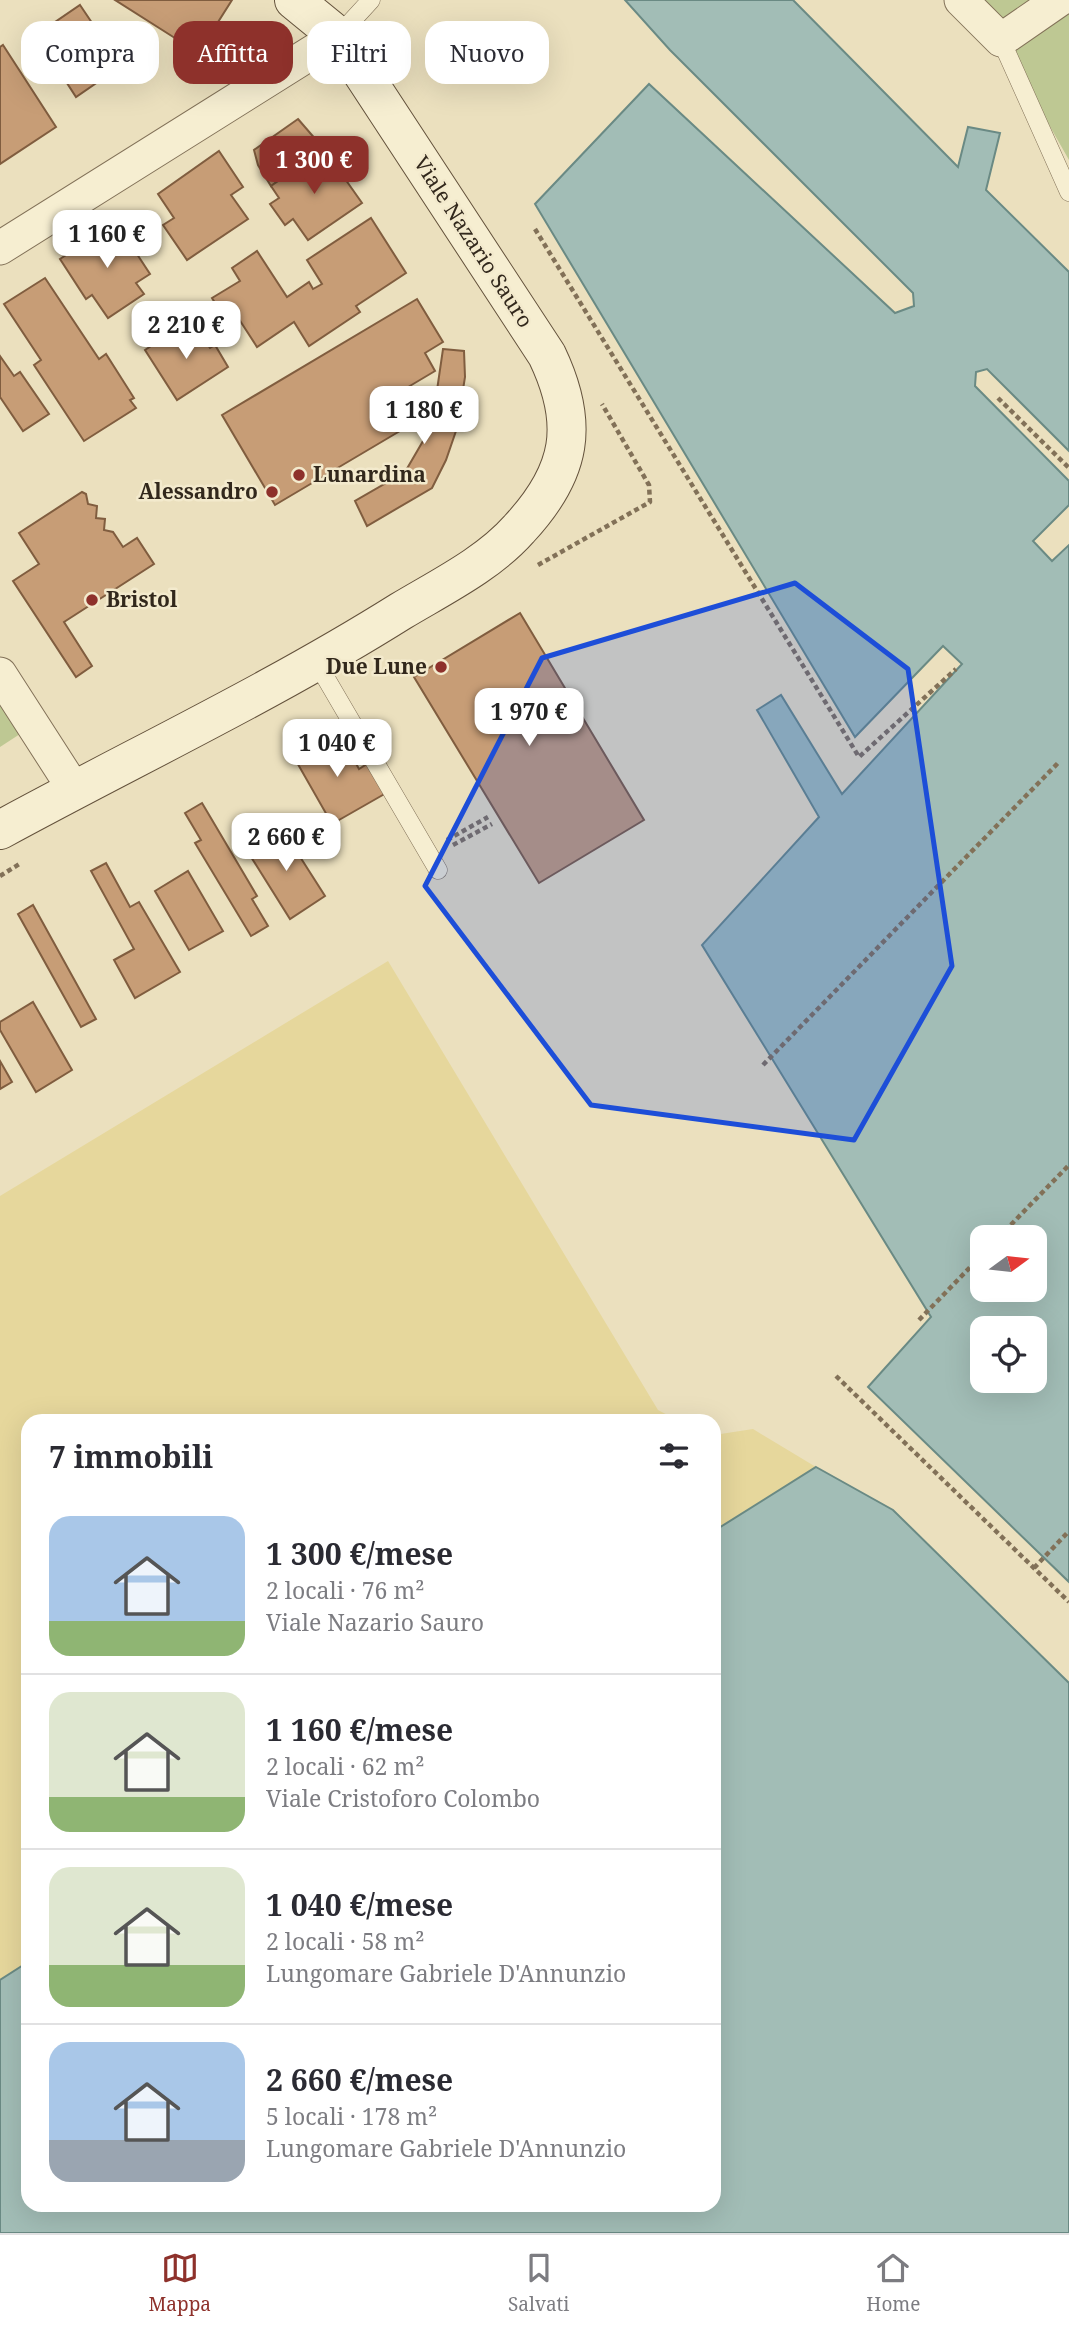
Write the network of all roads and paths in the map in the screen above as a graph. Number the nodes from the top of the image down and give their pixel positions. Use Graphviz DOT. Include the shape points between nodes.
graph roads {
  1 [pos="294,0"];
  2 [pos="371,0"];
  3 [pos="961,0"];
  4 [pos="1059,0"];
  5 [pos="320,21"];
  6 [pos="352,21"];
  7 [pos="1000,40"];
  8 [pos="307,55"];
  9 [pos="370,84"];
  10 [pos="1069,191"];
  11 [pos="535,229"];
  12 [pos="0,248"];
  13 [pos="998,398"];
  14 [pos="1069,468"];
  15 [pos="317,663"];
  16 [pos="956,669"];
  17 [pos="0,674"];
  18 [pos="1059,762"];
  19 [pos="74,789"];
  20 [pos="0,830"];
  21 [pos="438,870"];
  22 [pos="763,1065"];
  23 [pos="1069,1165"];
  24 [pos="1011,1225"];
  25 [pos="970,1267"];
  26 [pos="919,1320"];
  27 [pos="836,1376"];
  28 [pos="1069,1531"];
  29 [pos="1034,1568"];
  30 [pos="1069,1602"];
  1 -- 5 [label="street, Viale Nazario Sauro"];
  2 -- 6 [label="lane"];
  3 -- 7 [label="street"];
  4 -- 7 [label="street"];
  7 -- 10 [label="lane"];
  8 -- 12 [label="street"];
  9 -- 15 [label="street, Viale Nazario Sauro" via="533,333 564,394 568,429 548,488 520,529 481,560"];
  11 -- 16 [label="path" via="859,757"];
  13 -- 14 [label="path"];
  15 -- 19 [label="street"];
  15 -- 21 [label="lane"];
  17 -- 19 [label="street"];
  18 -- 22 [label="path"];
  19 -- 20 [label="street"];
  23 -- 24 [label="path"];
  25 -- 26 [label="path"];
  27 -- 29 [label="path"];
  28 -- 29 [label="path"];
  29 -- 30 [label="path"];
}
